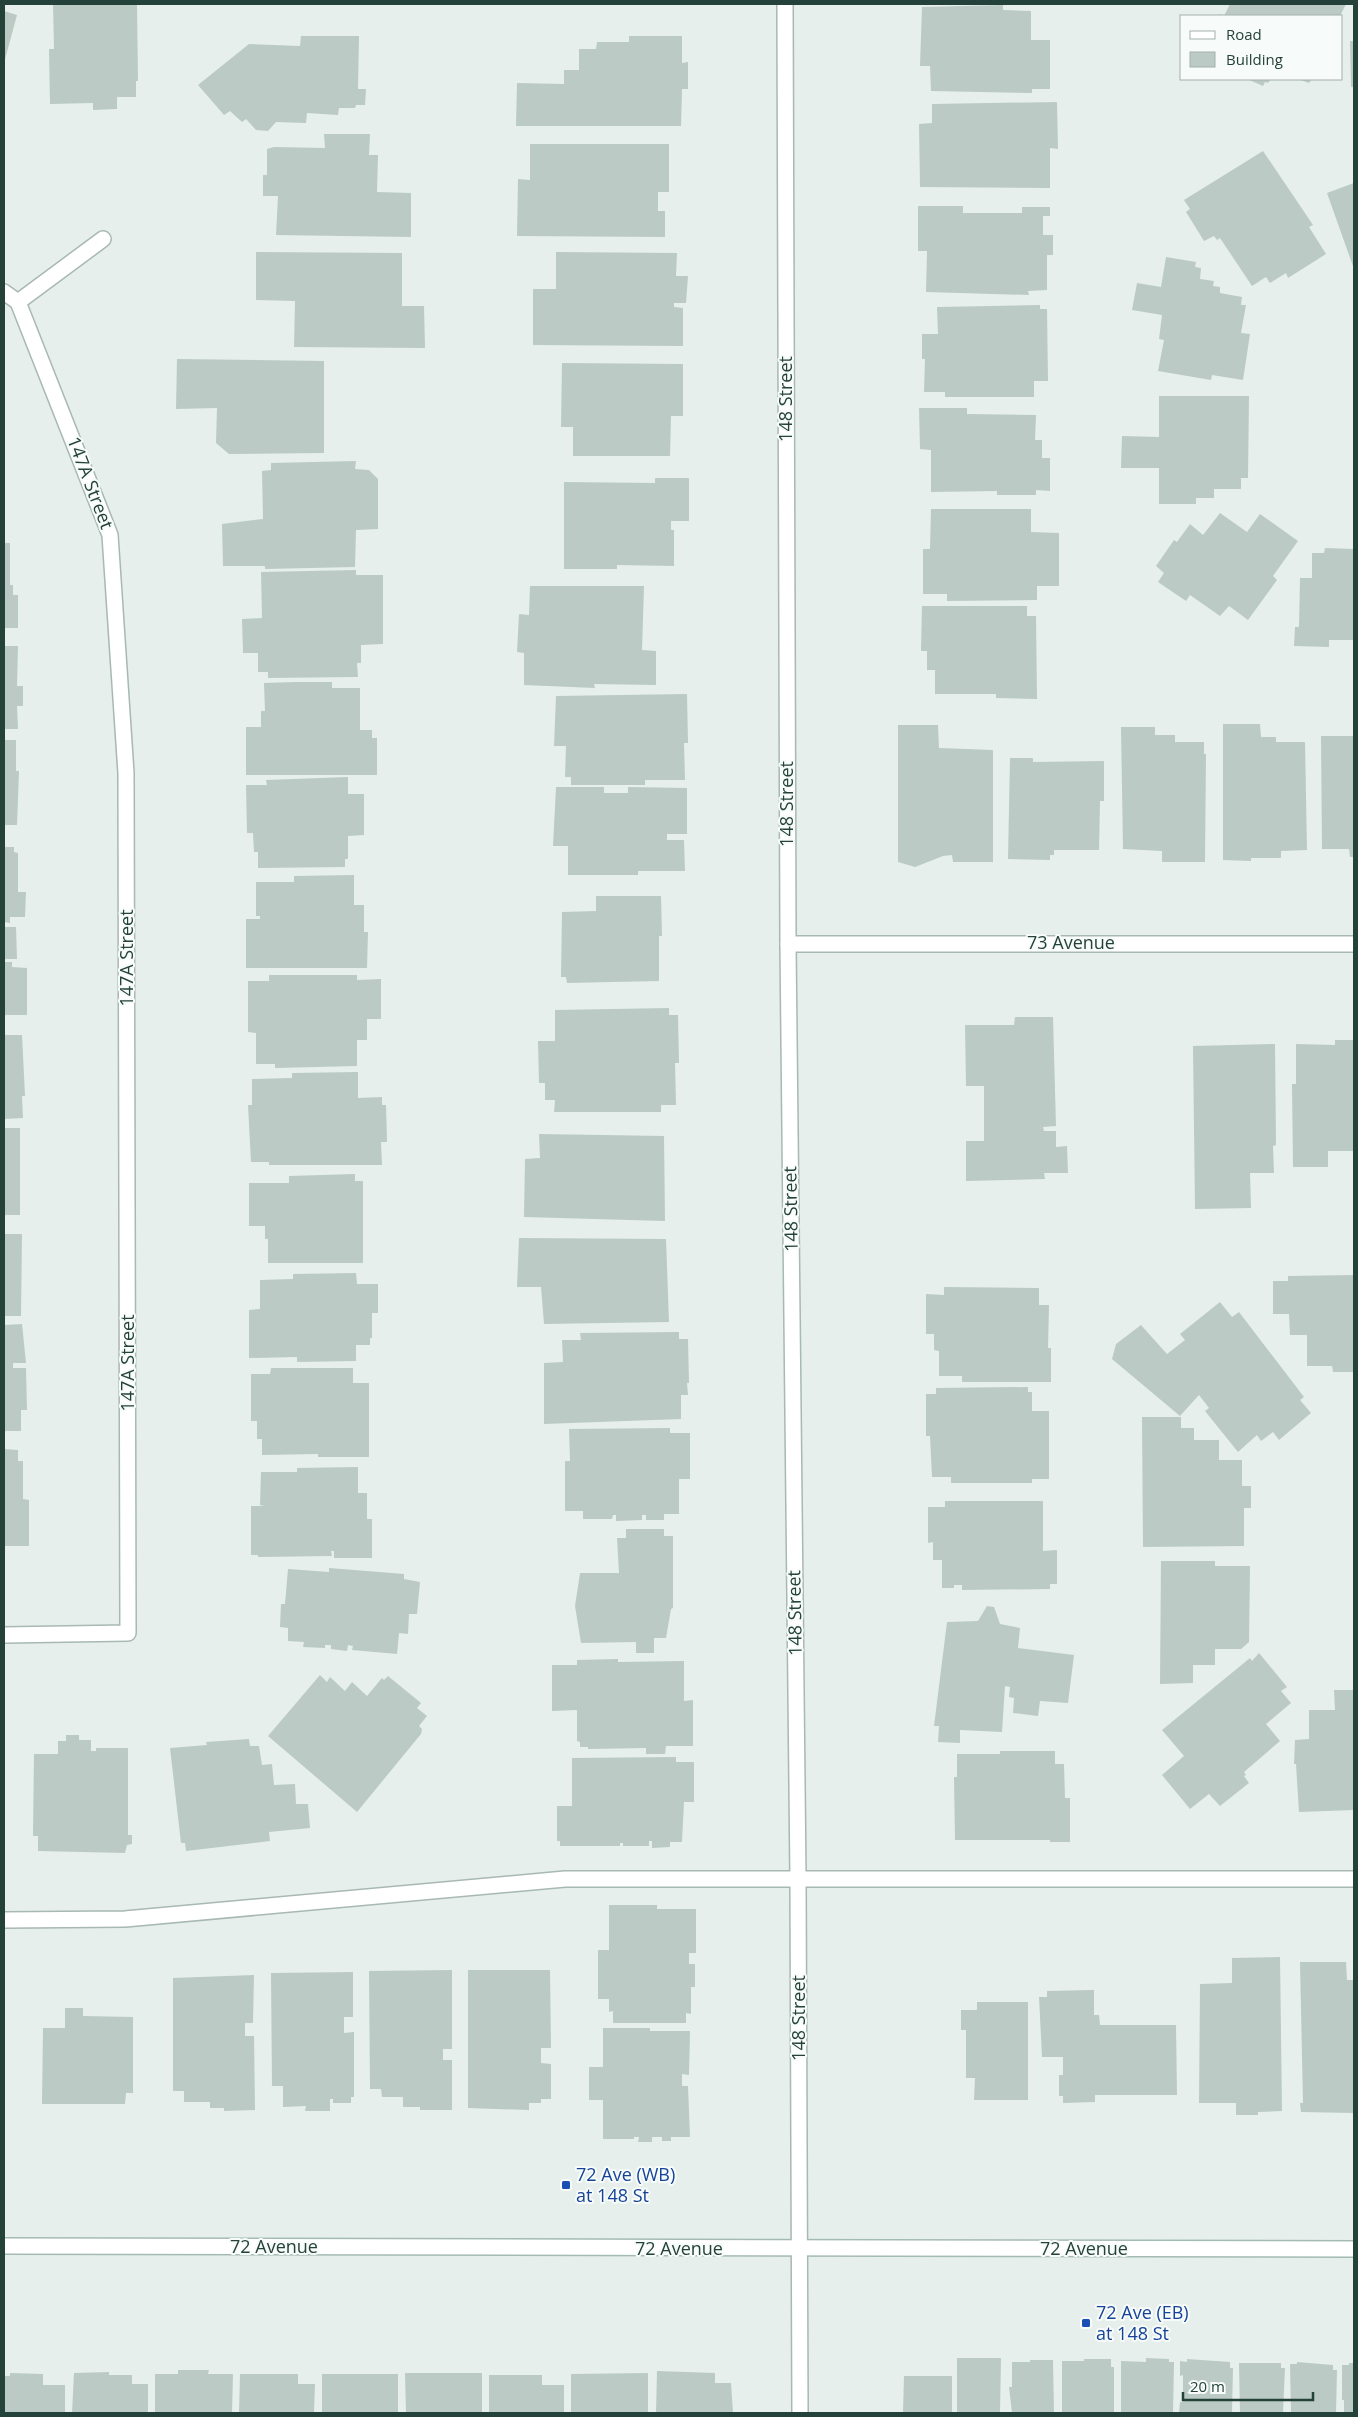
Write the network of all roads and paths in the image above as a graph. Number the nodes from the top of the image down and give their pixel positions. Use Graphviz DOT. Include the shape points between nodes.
graph roads {
  1 [pos="785,4"];
  2 [pos="103,239"];
  3 [pos="4,292"];
  4 [pos="18,302"];
  5 [pos="788,944"];
  6 [pos="1354,944"];
  7 [pos="4,1635"];
  8 [pos="798,1878"];
  9 [pos="1354,1880"];
  10 [pos="4,1920"];
  11 [pos="4,2246"];
  12 [pos="799,2249"];
  13 [pos="1354,2249"];
  14 [pos="800,2413"];
  1 -- 5 [label="street, 148 Street"];
  2 -- 4 [label="street"];
  3 -- 4 [label="street"];
  4 -- 7 [label="street, 147A Street" via="110,535 126,773 128,1633"];
  5 -- 6 [label="street, 73 Avenue"];
  5 -- 8 [label="street, 148 Street"];
  8 -- 9 [label="street"];
  8 -- 10 [label="street" via="565,1879 125,1919"];
  8 -- 12 [label="street, 148 Street"];
  11 -- 12 [label="street, 72 Avenue"];
  12 -- 13 [label="street, 72 Avenue"];
  12 -- 14 [label="street, 148 Street"];
}
